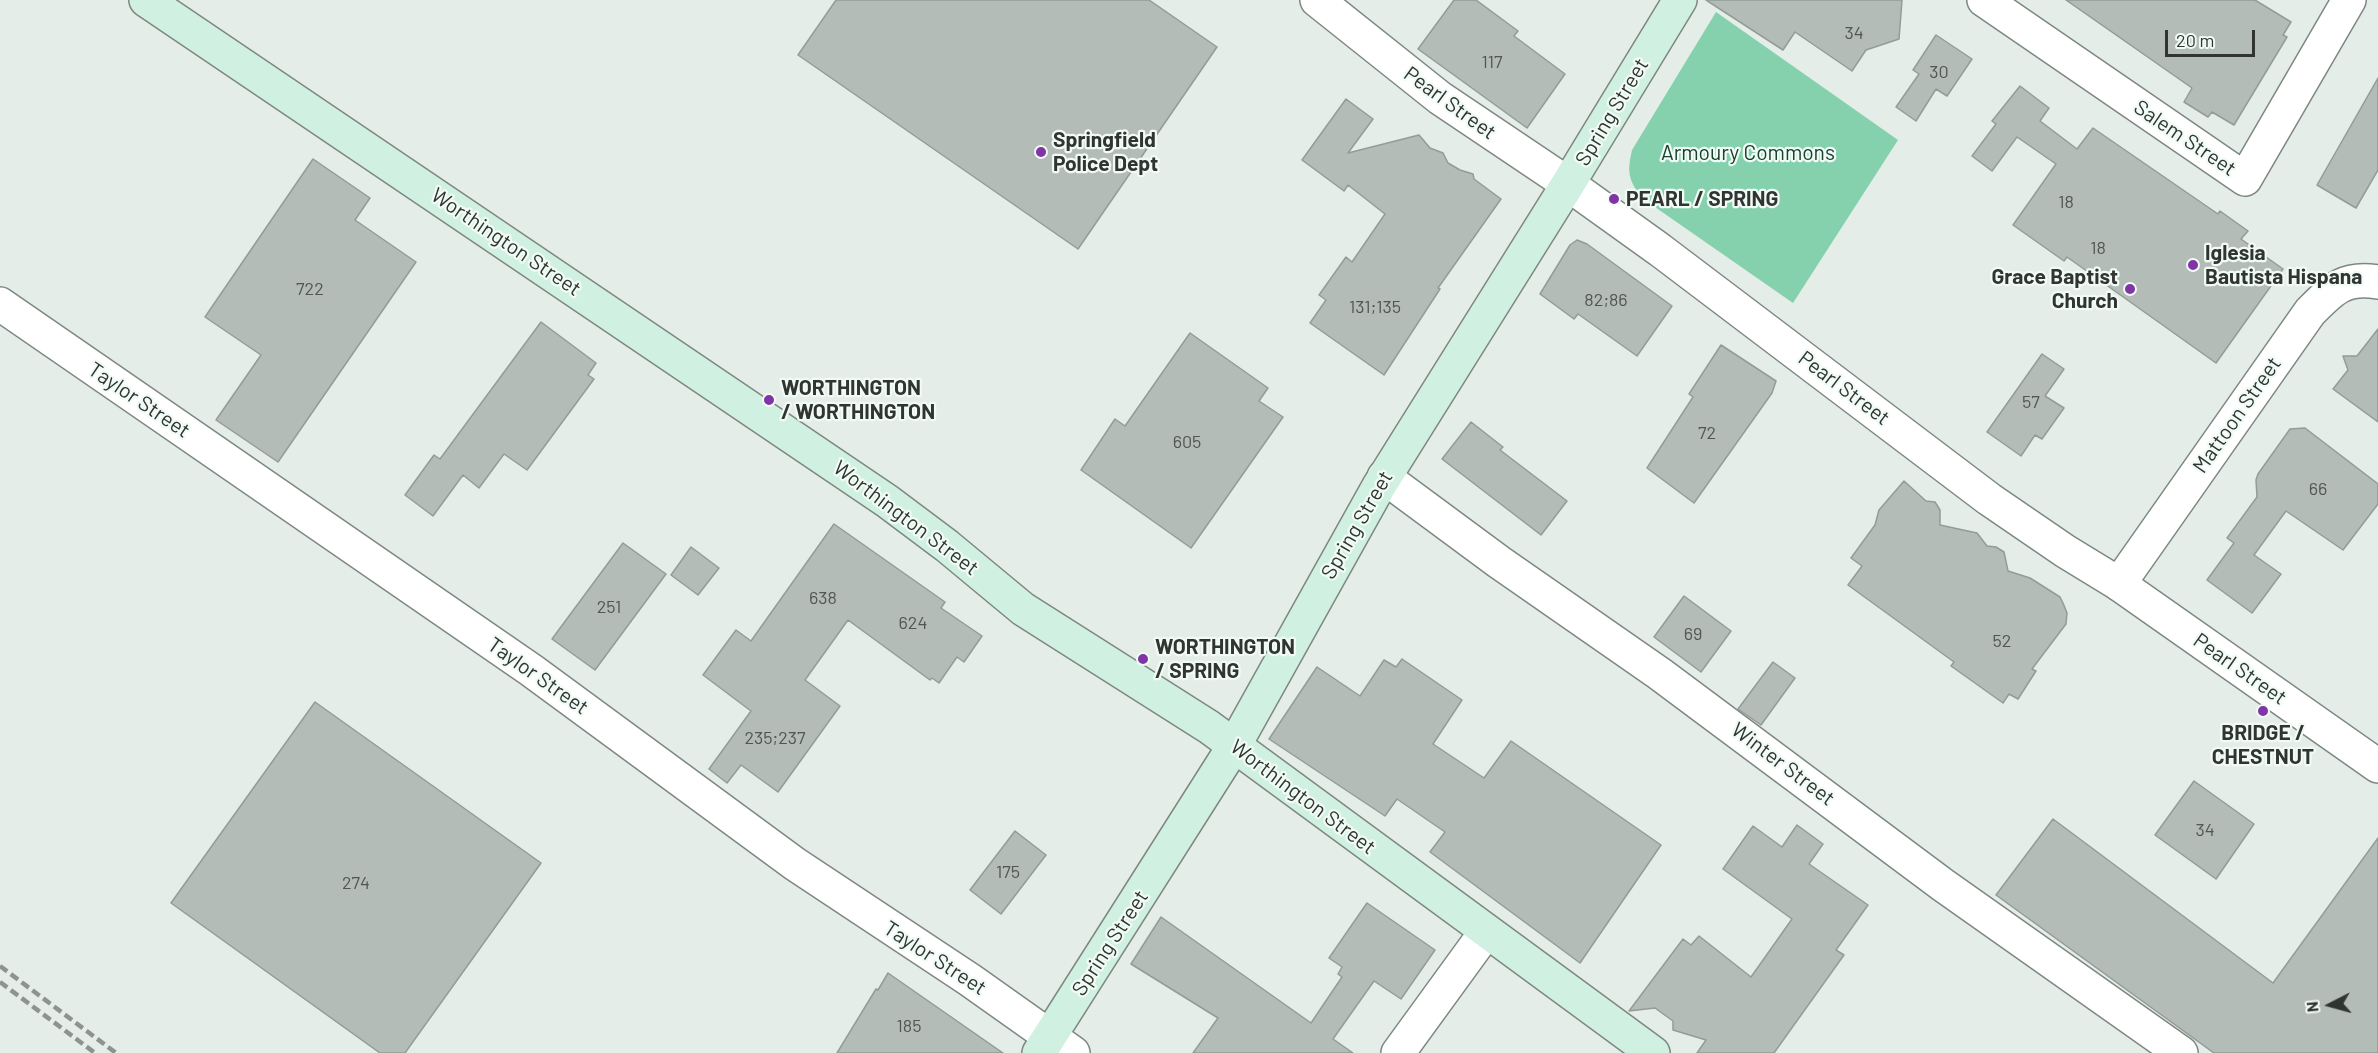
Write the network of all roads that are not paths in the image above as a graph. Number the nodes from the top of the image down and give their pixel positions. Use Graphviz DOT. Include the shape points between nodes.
graph roads {
  1 [pos="146,0"];
  2 [pos="1317,0"];
  3 [pos="1680,0"];
  4 [pos="1984,0"];
  5 [pos="2349,0"];
  6 [pos="1569,184"];
  7 [pos="2378,282"];
  8 [pos="0,304"];
  9 [pos="1384,477"];
  10 [pos="2119,584"];
  11 [pos="1234,746"];
  12 [pos="2378,766"];
  13 [pos="1486,932"];
  14 [pos="1054,1047"];
  15 [pos="1398,1053"];
  16 [pos="1653,1053"];
  17 [pos="2181,1053"];
  1 -- 11 [label="main road, Worthington Street" via="864,485 1023,609"];
  2 -- 6 [label="street, Pearl Street" via="1440,98"];
  3 -- 6 [label="main road, Spring Street"];
  4 -- 5 [label="street, Salem Street" via="2245,179"];
  6 -- 9 [label="main road, Spring Street"];
  6 -- 10 [label="street, Pearl Street" via="1989,499"];
  7 -- 10 [label="street, Mattoon Street" via="2342,284 2310,312"];
  8 -- 14 [label="street, Taylor Street" via="531,670"];
  9 -- 11 [label="main road, Spring Street"];
  9 -- 17 [label="street, Winter Street" via="1688,694 1943,885"];
  10 -- 12 [label="street, Pearl Street"];
  11 -- 13 [label="main road, Worthington Street"];
  11 -- 14 [label="main road, Spring Street"];
  13 -- 15 [label="street"];
  13 -- 16 [label="main road, Worthington Street"];
}
